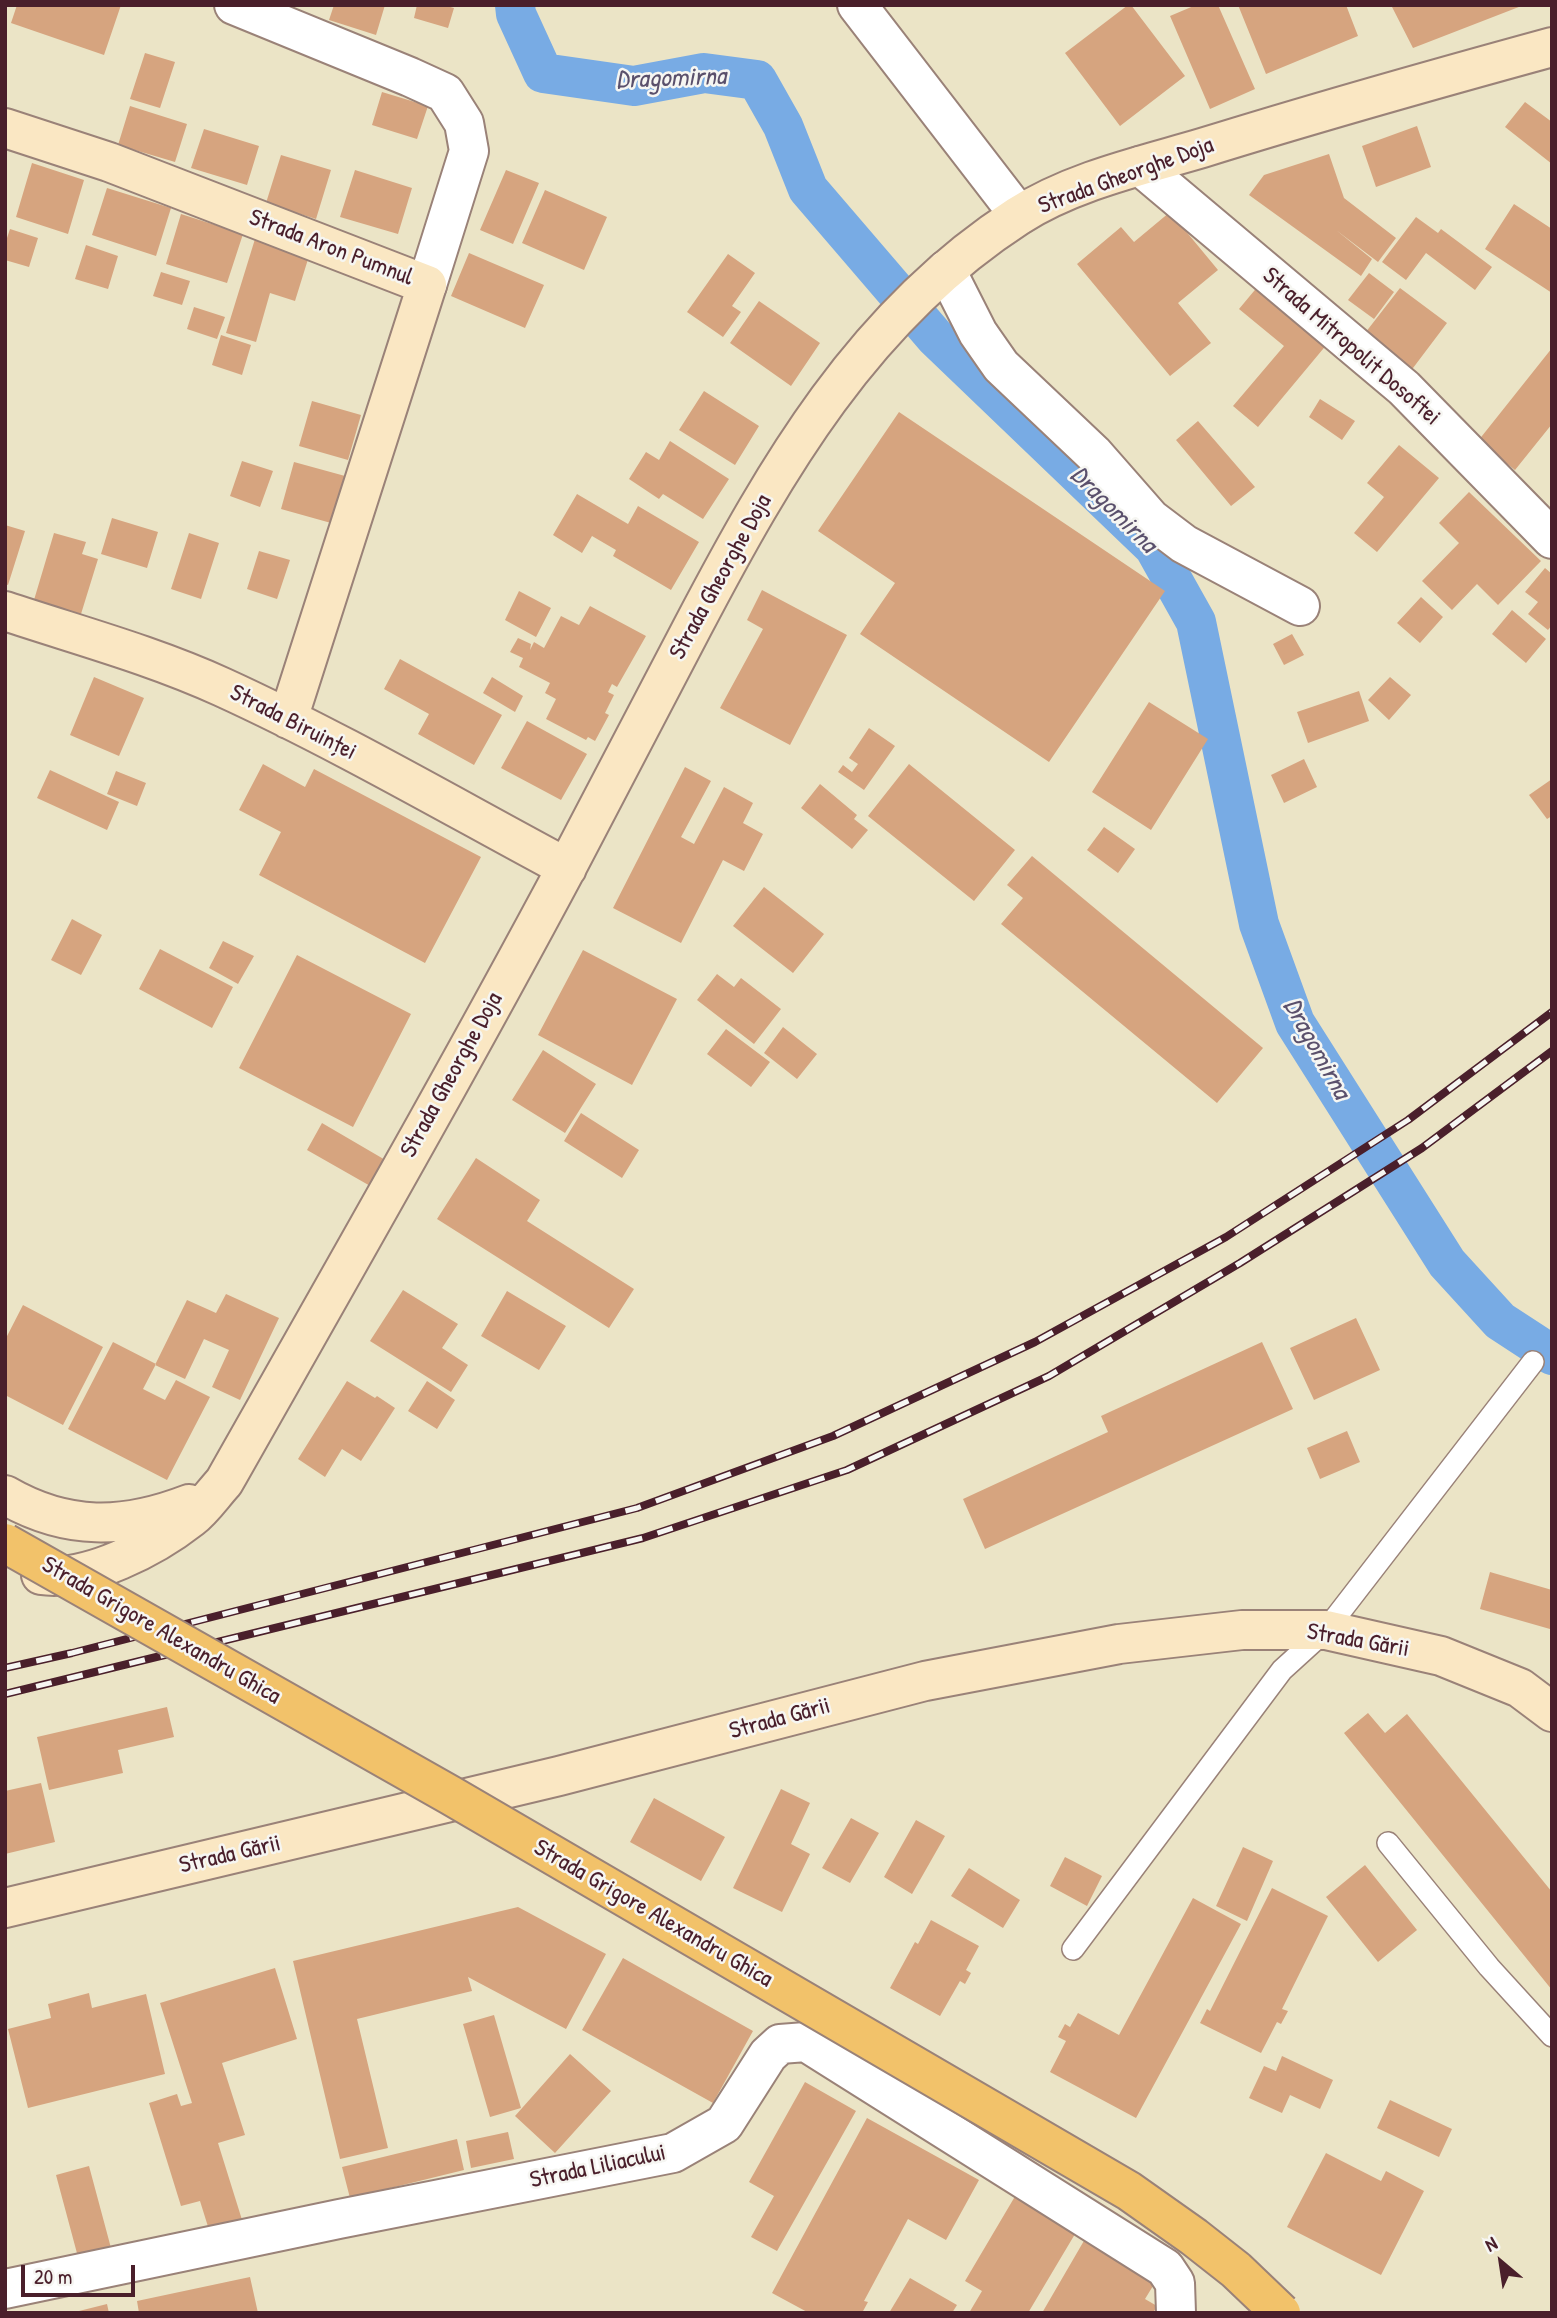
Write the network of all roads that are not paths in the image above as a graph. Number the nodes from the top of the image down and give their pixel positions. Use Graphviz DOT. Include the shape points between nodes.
graph roads {
  1 [pos="234,5"];
  2 [pos="857,5"];
  3 [pos="1552,47"];
  4 [pos="5,128"];
  5 [pos="1140,166"];
  6 [pos="1019,215"];
  7 [pos="938,279"];
  8 [pos="426,285"];
  9 [pos="1552,539"];
  10 [pos="1300,606"];
  11 [pos="5,611"];
  12 [pos="288,719"];
  13 [pos="567,868"];
  14 [pos="1533,1362"];
  15 [pos="224,1482"];
  16 [pos="5,1495"];
  17 [pos="5,1543"];
  18 [pos="5,1565"];
  19 [pos="1326,1630"];
  20 [pos="1552,1712"];
  21 [pos="1388,1843"];
  22 [pos="5,1908"];
  23 [pos="1073,1949"];
  24 [pos="1552,2036"];
  25 [pos="5,2290"];
  26 [pos="1176,2313"];
  27 [pos="1280,2313"];
  1 -- 8 [label="street" via="445,93 464,124 469,151"];
  2 -- 6 [label="street"];
  3 -- 5 [label="street, Strada Gheorghe Doja"];
  4 -- 8 [label="street, Strada Aron Pumnul" via="109,162"];
  5 -- 6 [label="street, Strada Gheorghe Doja"];
  5 -- 9 [label="street, Strada Mitropolit Dosoftei" via="1404,388"];
  6 -- 7 [label="street, Strada Gheorghe Doja"];
  7 -- 10 [label="street" via="1001,366 1094,454 1151,519 1184,544"];
  7 -- 13 [label="street, Strada Gheorghe Doja" via="884,329 821,407 746,525"];
  8 -- 12 [label="street, Strada Aron Pumnul"];
  11 -- 12 [label="street, Strada Biruinței" via="164,664"];
  12 -- 13 [label="street, Strada Biruinței"];
  13 -- 15 [label="street, Strada Gheorghe Doja"];
  14 -- 19 [label="lane"];
  15 -- 16 [label="street" via="193,1502 124,1522 88,1523 54,1516"];
  15 -- 18 [label="street, Strada Gheorghe Doja" via="176,1529 102,1567 52,1577"];
  17 -- 27 [label="main road, Strada Grigore Alexandru Ghica, bridge" via="450,1795 1106,2178 1194,2237"];
  19 -- 20 [label="street, Strada Gării" via="1441,1656 1520,1688"];
  19 -- 22 [label="street, Strada Gării" via="1242,1630 1119,1644 925,1681 559,1776"];
  19 -- 23 [label="lane" via="1282,1670"];
  21 -- 24 [label="lane"];
  25 -- 26 [label="street, Strada Liliacului" via="673,2153 724,2124 779,2044 806,2042 1165,2268 1175,2283"];
}
